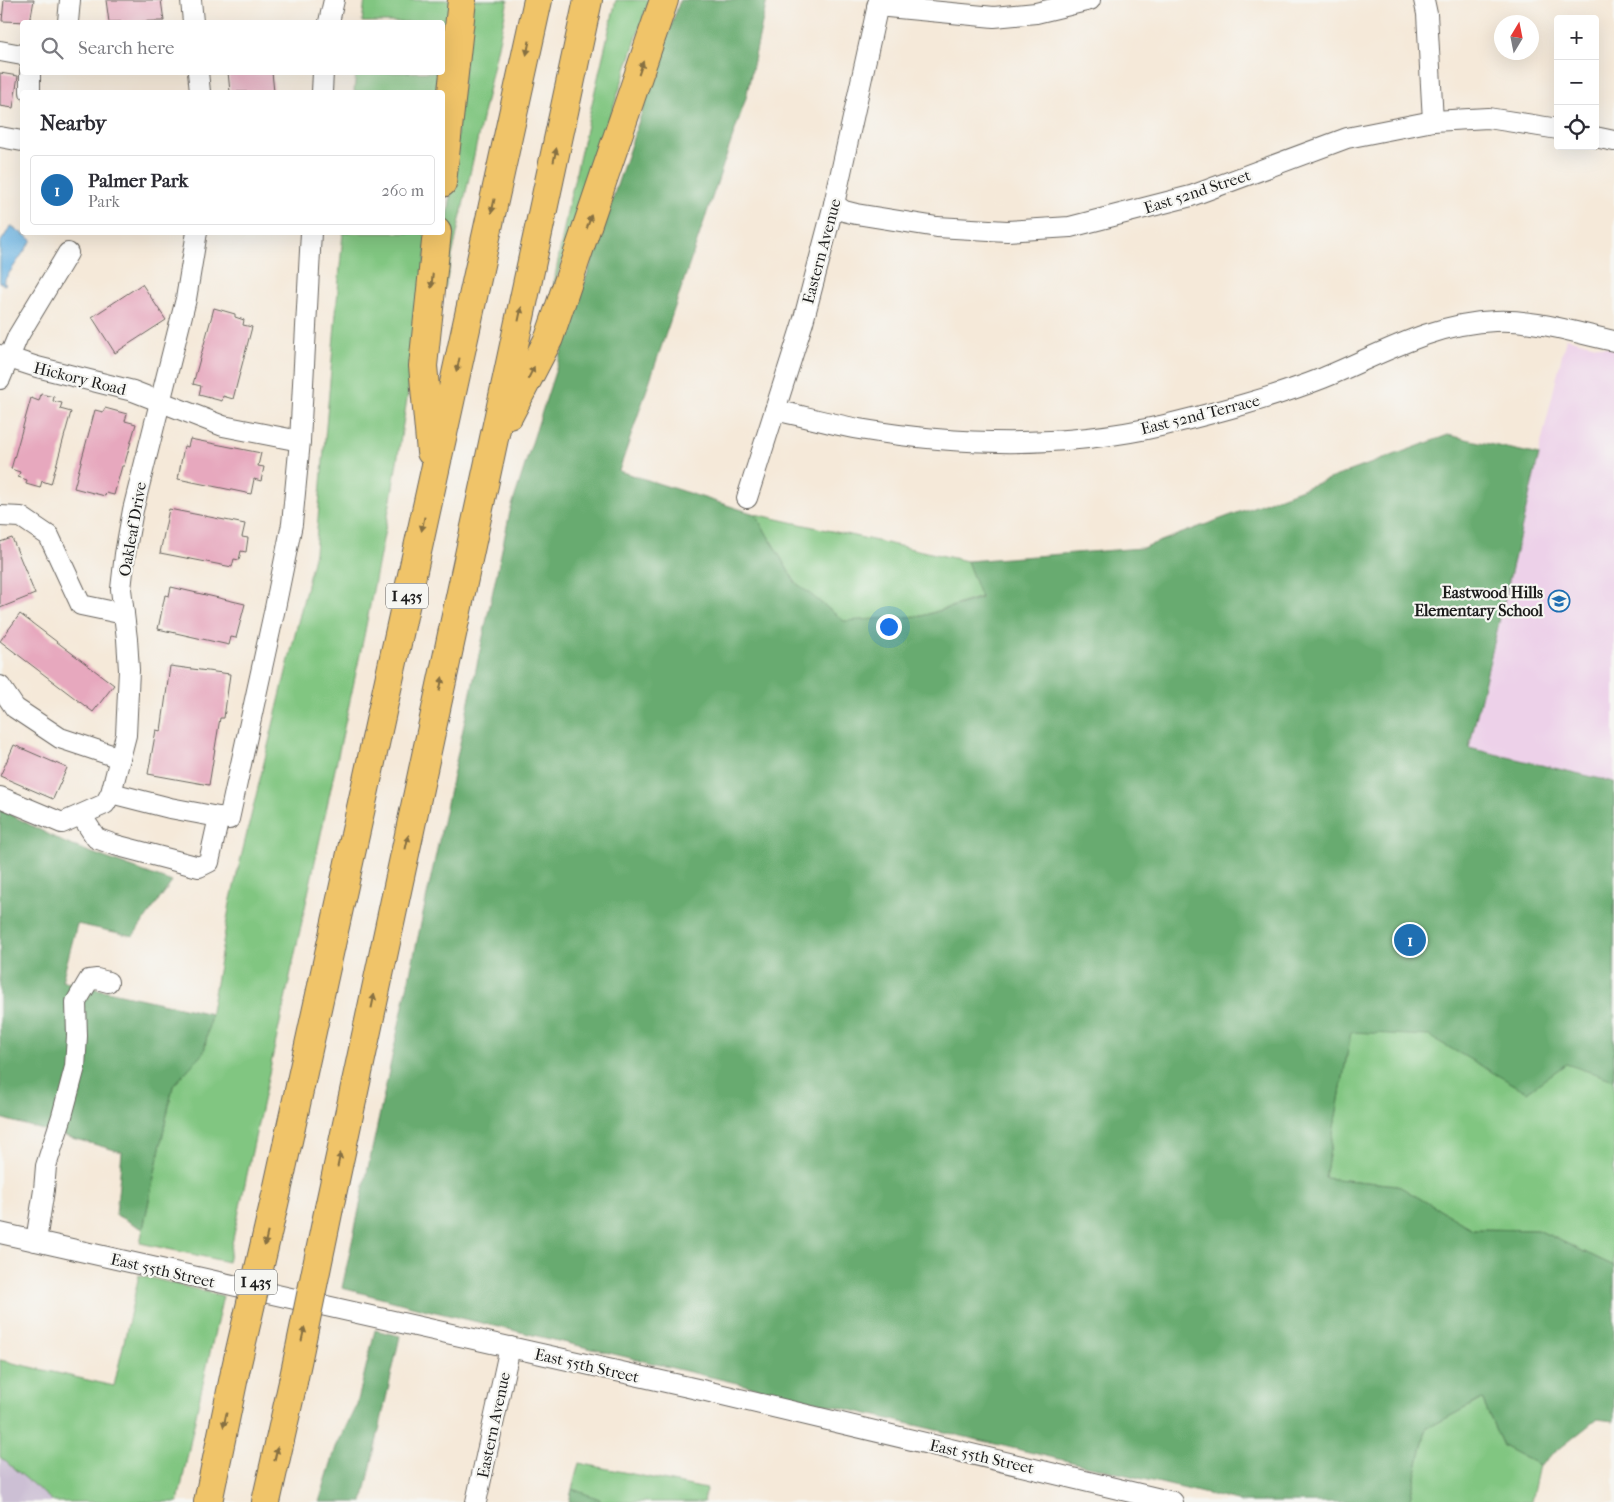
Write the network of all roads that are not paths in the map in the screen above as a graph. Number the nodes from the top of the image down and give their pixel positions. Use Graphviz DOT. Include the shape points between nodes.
graph roads {
  1 [pos="70,0"];
  2 [pos="191,0"];
  3 [pos="334,0"];
  4 [pos="462,0"];
  5 [pos="538,0"];
  6 [pos="588,0"];
  7 [pos="664,0"];
  8 [pos="1090,0"];
  9 [pos="1424,0"];
  10 [pos="878,3"];
  11 [pos="68,20"];
  12 [pos="193,20"];
  13 [pos="326,20"];
  14 [pos="0,51"];
  15 [pos="20,55"];
  16 [pos="30,75"];
  17 [pos="198,75"];
  18 [pos="323,75"];
  19 [pos="30,90"];
  20 [pos="200,90"];
  21 [pos="322,90"];
  22 [pos="1433,121"];
  23 [pos="1554,128"];
  24 [pos="0,137"];
  25 [pos="1599,138"];
  26 [pos="20,141"];
  27 [pos="1614,141"];
  28 [pos="445,155"];
  29 [pos="834,204"];
  30 [pos="196,235"];
  31 [pos="311,235"];
  32 [pos="437,235"];
  33 [pos="68,253"];
  34 [pos="1614,341"];
  35 [pos="4,356"];
  36 [pos="0,379"];
  37 [pos="160,401"];
  38 [pos="775,410"];
  39 [pos="300,441"];
  40 [pos="492,448"];
  41 [pos="433,478"];
  42 [pos="747,498"];
  43 [pos="0,516"];
  44 [pos="124,614"];
  45 [pos="0,686"];
  46 [pos="120,758"];
  47 [pos="111,793"];
  48 [pos="0,797"];
  49 [pos="81,815"];
  50 [pos="224,818"];
  51 [pos="108,982"];
  52 [pos="0,1233"];
  53 [pos="36,1241"];
  54 [pos="510,1347"];
  55 [pos="208,1502"];
  56 [pos="266,1502"];
  57 [pos="476,1502"];
  58 [pos="1174,1502"];
  1 -- 11 [label="street"];
  2 -- 12 [label="street"];
  3 -- 13 [label="street"];
  4 -- 28 [label="highway"];
  5 -- 41 [label="highway, I 435, one-way"];
  40 -- 6 [label="highway, one-way"];
  40 -- 7 [label="highway, one-way" via="549,338"];
  8 -- 10 [label="street" via="1036,13 994,17"];
  9 -- 22 [label="street"];
  10 -- 29 [label="street, Eastern Avenue"];
  14 -- 15 [label="street"];
  16 -- 19 [label="street"];
  17 -- 20 [label="street"];
  18 -- 21 [label="street"];
  22 -- 23 [label="street, East 52nd Street" via="1488,118"];
  22 -- 29 [label="street, East 52nd Street" via="1347,138 1191,196 1070,227 1007,231 937,227 856,214"];
  24 -- 26 [label="street"];
  25 -- 27 [label="street"];
  29 -- 38 [label="street, Eastern Avenue"];
  30 -- 37 [label="street, Oakleaf Drive" via="186,299"];
  31 -- 39 [label="street"];
  32 -- 41 [label="highway, one-way" via="423,366"];
  33 -- 35 [label="street"];
  34 -- 38 [label="street, East 52nd Terrace" via="1541,325 1496,321 1459,325 1430,332 1321,378 1243,404 1163,425 1103,436 1024,442 957,441 859,428"];
  35 -- 36 [label="street"];
  35 -- 37 [label="street, Hickory Road"];
  37 -- 39 [label="street, Hickory Road" via="223,426"];
  37 -- 44 [label="street, Oakleaf Drive" via="124,554 121,589"];
  38 -- 42 [label="street, Eastern Avenue"];
  39 -- 50 [label="street" via="292,524"];
  56 -- 40 [label="highway, one-way, bridge"];
  41 -- 55 [label="highway, I 435, one-way, bridge"];
  43 -- 44 [label="street" via="21,518 48,536 81,605"];
  44 -- 46 [label="street, Oakleaf Drive" via="129,670 126,735"];
  45 -- 46 [label="street" via="15,708 60,738"];
  46 -- 47 [label="street, Oakleaf Drive"];
  47 -- 49 [label="street" via="105,804"];
  47 -- 50 [label="street"];
  48 -- 49 [label="street" via="62,823"];
  49 -- 50 [label="street" via="96,838 200,867 209,862"];
  51 -- 53 [label="street" via="90,980 76,1002 75,1067 46,1166"];
  52 -- 53 [label="street, East 55th Street"];
  53 -- 54 [label="street, East 55th Street"];
  54 -- 57 [label="street, Eastern Avenue"];
  54 -- 58 [label="street, East 55th Street"];
}
